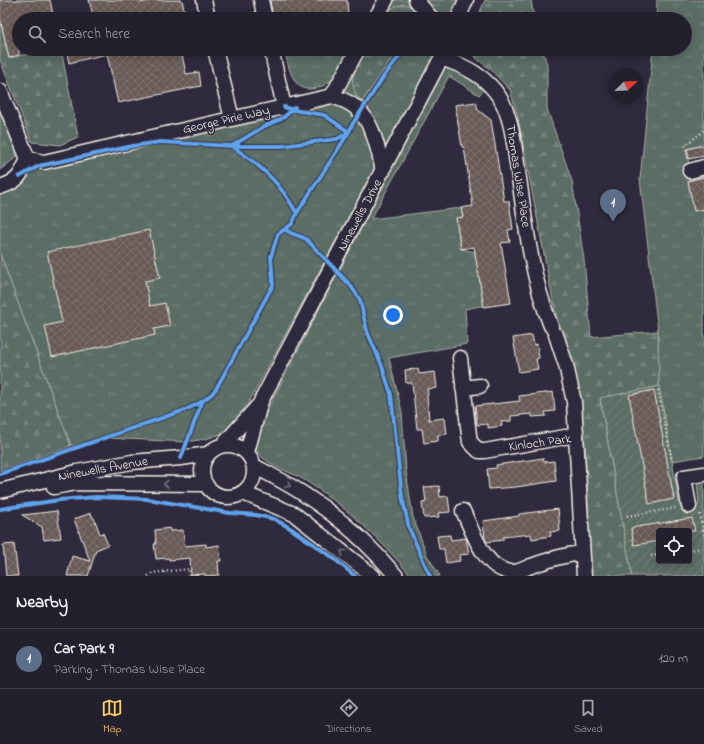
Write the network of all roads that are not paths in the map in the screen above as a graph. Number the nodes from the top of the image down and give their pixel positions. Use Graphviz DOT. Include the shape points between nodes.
graph roads {
  1 [pos="204,0"];
  2 [pos="261,0"];
  3 [pos="386,0"];
  4 [pos="416,0"];
  5 [pos="466,0"];
  6 [pos="207,12"];
  7 [pos="264,12"];
  8 [pos="379,12"];
  9 [pos="426,12"];
  10 [pos="461,12"];
  11 [pos="217,56"];
  12 [pos="273,56"];
  13 [pos="354,56"];
  14 [pos="442,56"];
  15 [pos="449,56"];
  16 [pos="0,91"];
  17 [pos="332,96"];
  18 [pos="284,107"];
  19 [pos="232,119"];
  20 [pos="28,159"];
  21 [pos="383,171"];
  22 [pos="0,187"];
  23 [pos="460,358"];
  24 [pos="480,386"];
  25 [pos="463,388"];
  26 [pos="262,401"];
  27 [pos="576,435"];
  28 [pos="223,445"];
  29 [pos="247,452"];
  30 [pos="208,454"];
  31 [pos="254,466"];
  32 [pos="704,474"];
  33 [pos="205,484"];
  34 [pos="0,491"];
  35 [pos="243,493"];
  36 [pos="0,497"];
  37 [pos="690,508"];
  38 [pos="463,510"];
  39 [pos="582,553"];
  40 [pos="373,576"];
  41 [pos="396,576"];
  42 [pos="584,576"];
  1 -- 6 [label="street"];
  2 -- 7 [label="street"];
  3 -- 8 [label="street"];
  4 -- 9 [label="street"];
  5 -- 10 [label="street"];
  11 -- 19 [label="street"];
  12 -- 18 [label="street"];
  13 -- 17 [label="street"];
  14 -- 21 [label="street, Ninewells Drive"];
  15 -- 27 [label="street, Thomas Wise Place" via="486,80 500,98 511,124 531,256 545,310 566,365 574,402"];
  16 -- 20 [label="street"];
  17 -- 18 [label="street, George Pirie Way"];
  17 -- 21 [label="street" via="350,104 372,129"];
  18 -- 19 [label="street, George Pirie Way"];
  19 -- 20 [label="street, George Pirie Way" via="44,162"];
  20 -- 22 [label="street" via="19,178"];
  21 -- 26 [label="street, Ninewells Drive"];
  23 -- 25 [label="street, Kinloch Park"];
  24 -- 25 [label="street"];
  25 -- 27 [label="street, Kinloch Park" via="468,436 479,451"];
  26 -- 28 [label="street, Ninewells Drive"];
  26 -- 29 [label="street, Ninewells Drive"];
  27 -- 39 [label="street, Kinloch Park"];
  28 -- 29 [label="street" via="236,446"];
  28 -- 30 [label="street, Ninewells Avenue" via="214,448"];
  29 -- 31 [label="street"];
  30 -- 33 [label="street" via="202,468"];
  30 -- 34 [label="street, Ninewells Avenue" via="132,462 77,472"];
  31 -- 35 [label="street" via="252,481"];
  31 -- 41 [label="street, one-way" via="304,494 351,529"];
  32 -- 37 [label="street" via="684,477"];
  33 -- 35 [label="street" via="222,497"];
  33 -- 36 [label="street, Ninewells Avenue, one-way" via="76,483"];
  40 -- 35 [label="street, one-way" via="294,514"];
  38 -- 39 [label="street" via="488,559 500,568 514,572 566,554"];
  39 -- 42 [label="street, Kinloch Park"];
}
